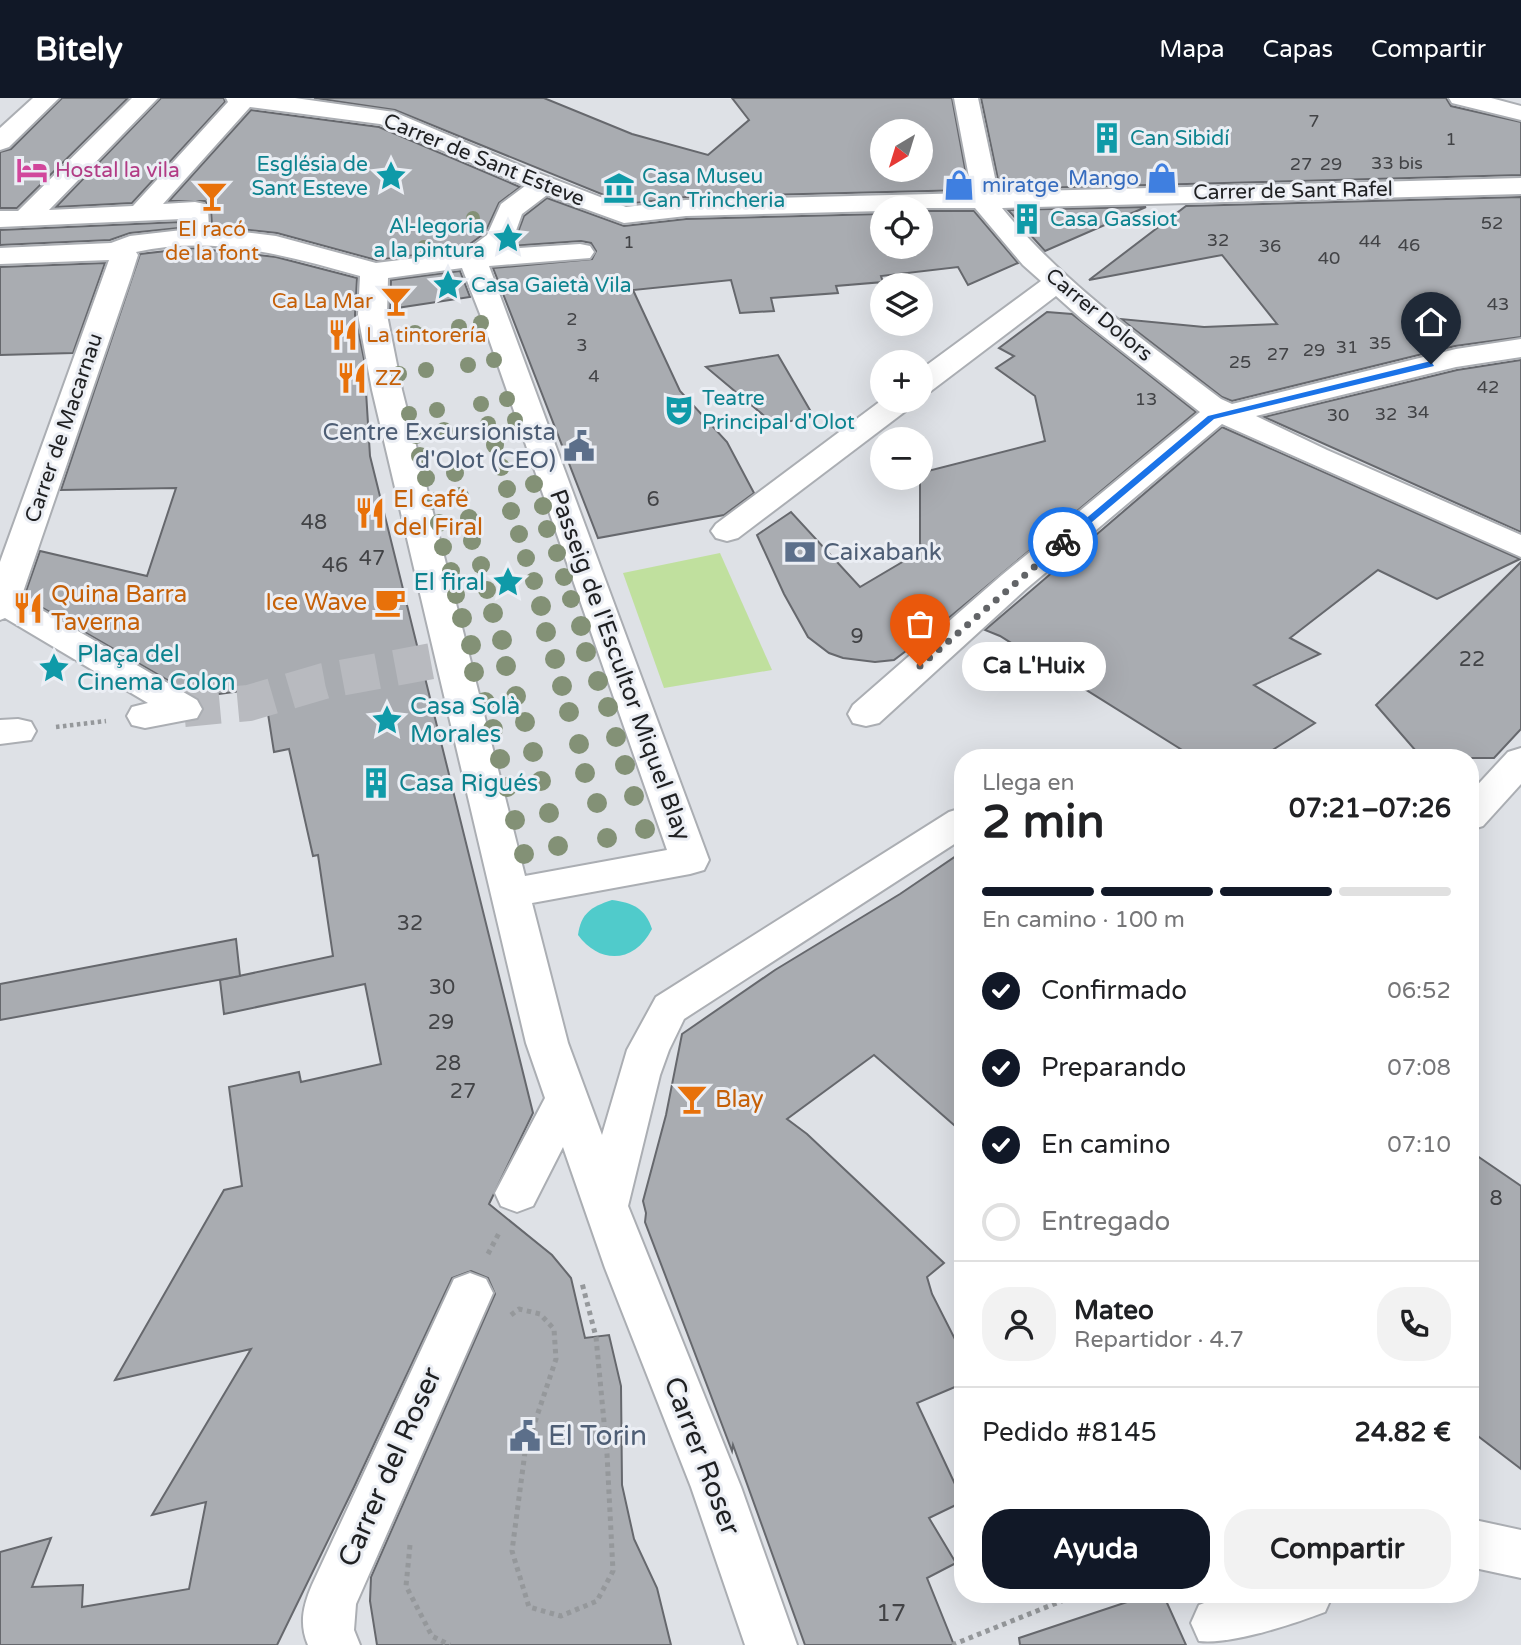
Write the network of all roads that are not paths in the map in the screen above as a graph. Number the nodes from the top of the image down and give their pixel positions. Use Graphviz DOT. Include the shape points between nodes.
graph roads {
  1 [pos="47,98"];
  2 [pos="146,98"];
  3 [pos="238,98"];
  4 [pos="245,98"];
  5 [pos="402,98"];
  6 [pos="966,98"];
  7 [pos="1461,98"];
  8 [pos="1521,113"];
  9 [pos="385,117"];
  10 [pos="0,142"];
  11 [pos="543,185"];
  12 [pos="1521,186"];
  13 [pos="986,198"];
  14 [pos="140,214"];
  15 [pos="13,218"];
  16 [pos="637,221"];
  17 [pos="190,237"];
  18 [pos="117,251"];
  19 [pos="580,252"];
  20 [pos="0,256"];
  21 [pos="472,259"];
  22 [pos="375,271"];
  23 [pos="1058,281"];
  24 [pos="1521,348"];
  25 [pos="933,375"];
  26 [pos="884,413"];
  27 [pos="1231,414"];
  28 [pos="727,531"];
  29 [pos="1521,547"];
  30 [pos="1,606"];
  31 [pos="866,714"];
  32 [pos="145,716"];
  33 [pos="1521,761"];
  34 [pos="1479,807"];
  35 [pos="954,826"];
  36 [pos="510,893"];
  37 [pos="568,1098"];
  38 [pos="517,1193"];
  39 [pos="607,1205"];
  40 [pos="488,1305"];
  41 [pos="1479,1546"];
  42 [pos="1521,1554"];
  43 [pos="1277,1603"];
  44 [pos="1216,1621"];
  45 [pos="334,1645"];
  46 [pos="771,1645"];
  1 -- 10 [label="street"];
  2 -- 15 [label="street"];
  3 -- 4 [label="street, Carrer de Sant Esteve"];
  4 -- 9 [label="street, Carrer de Sant Esteve"];
  4 -- 14 [label="street"];
  5 -- 9 [label="street"];
  6 -- 13 [label="street"];
  7 -- 8 [label="street"];
  9 -- 11 [label="street, Carrer de Sant Esteve"];
  11 -- 16 [label="street, Carrer de Sant Esteve"];
  11 -- 21 [label="street" via="510,210 499,239"];
  12 -- 13 [label="street, Carrer de Sant Rafel"];
  13 -- 16 [label="street, Carrer de Sant Rafel" via="686,208"];
  13 -- 23 [label="street, Carrer Dolors" via="989,210"];
  14 -- 15 [label="street"];
  14 -- 17 [label="street" via="195,210"];
  17 -- 18 [label="street" via="130,244"];
  17 -- 22 [label="street" via="276,244"];
  18 -- 20 [label="street"];
  18 -- 30 [label="street, Carrer de Macarnau" via="124,255 117,277"];
  19 -- 21 [label="street"];
  21 -- 22 [label="street"];
  21 -- 36 [label="street, Passeig de l'Escultor Miquel Blay" via="690,860"];
  22 -- 36 [label="street" via="376,328 387,390"];
  23 -- 25 [label="street"];
  23 -- 27 [label="street, Carrer Dolors" via="1199,397"];
  24 -- 27 [label="street" via="1456,358"];
  26 -- 28 [label="street"];
  27 -- 29 [label="street, Carrer Dolors" via="1316,457"];
  27 -- 31 [label="street" via="1211,418"];
  30 -- 32 [label="street" via="184,709"];
  33 -- 34 [label="street"];
  35 -- 39 [label="street" via="670,1008 645,1056"];
  36 -- 37 [label="street" via="547,1043"];
  37 -- 38 [label="street"];
  37 -- 39 [label="street"];
  39 -- 46 [label="street, Carrer Roser"];
  40 -- 45 [label="street, Carrer del Roser" via="330,1604 328,1630"];
  41 -- 42 [label="street"];
  43 -- 44 [label="street"];
}
